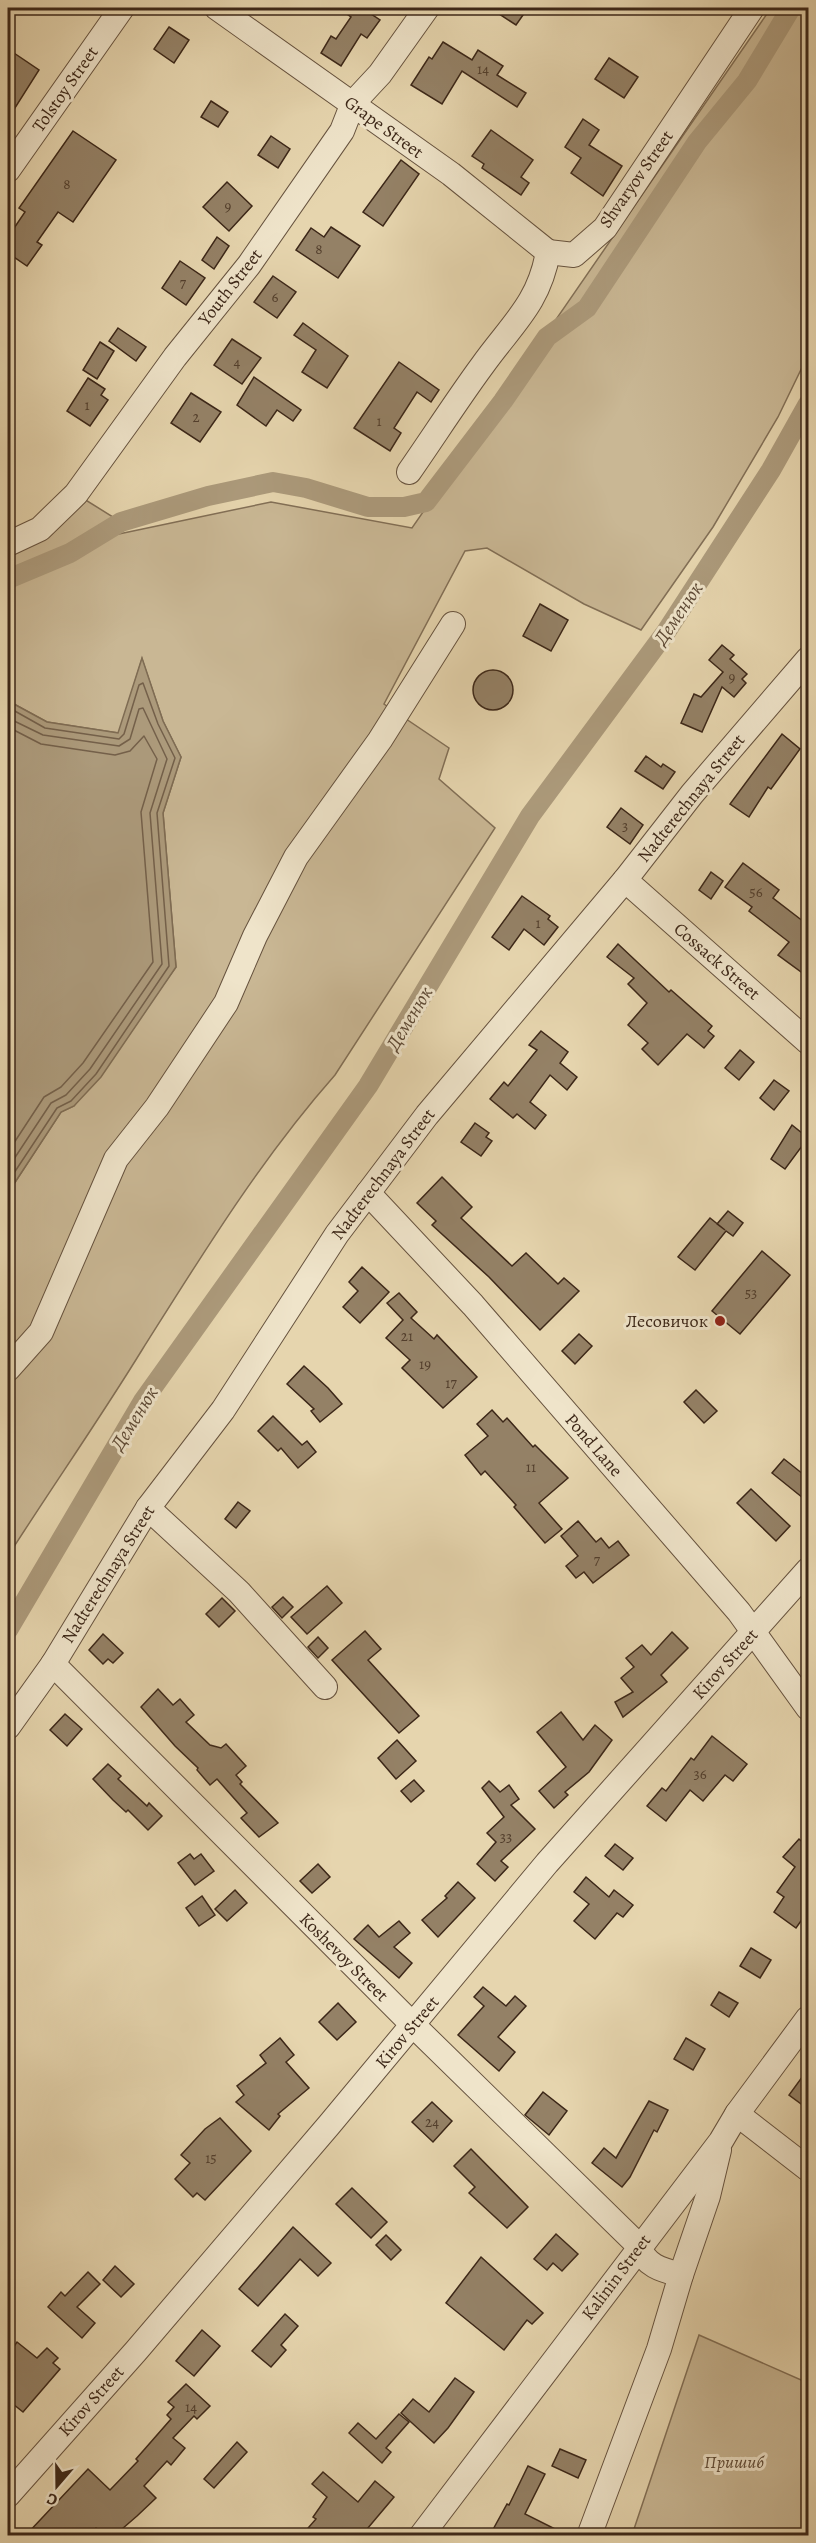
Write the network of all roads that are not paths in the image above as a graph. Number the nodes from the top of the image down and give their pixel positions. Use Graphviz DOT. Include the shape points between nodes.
graph roads {
  1 [pos="122,8"];
  2 [pos="217,8"];
  3 [pos="427,8"];
  4 [pos="752,8"];
  5 [pos="353,103"];
  6 [pos="8,170"];
  7 [pos="548,252"];
  8 [pos="409,472"];
  9 [pos="8,544"];
  10 [pos="453,624"];
  11 [pos="808,659"];
  12 [pos="625,880"];
  13 [pos="808,1042"];
  14 [pos="368,1193"];
  15 [pos="8,1368"];
  16 [pos="148,1508"];
  17 [pos="808,1570"];
  18 [pos="752,1633"];
  19 [pos="53,1664"];
  20 [pos="325,1687"];
  21 [pos="808,1708"];
  22 [pos="8,1726"];
  23 [pos="808,2018"];
  24 [pos="413,2025"];
  25 [pos="737,2114"];
  26 [pos="721,2141"];
  27 [pos="808,2169"];
  28 [pos="639,2246"];
  29 [pos="681,2275"];
  30 [pos="8,2495"];
  31 [pos="422,2535"];
  32 [pos="589,2535"];
  1 -- 6 [label="street, Tolstoy Street"];
  2 -- 5 [label="street, Grape Street"];
  3 -- 5 [label="street, Youth Street" via="380,74"];
  4 -- 7 [label="street, Shvaryov Street" via="605,228 574,255"];
  5 -- 7 [label="street, Grape Street" via="451,174"];
  5 -- 9 [label="street, Youth Street" via="342,130 249,265 175,357 76,494 40,529"];
  7 -- 8 [label="street" via="544,276 530,304 483,364"];
  10 -- 15 [label="street" via="380,740 296,857 226,1003 157,1107 116,1160 41,1332"];
  11 -- 12 [label="street, Nadterechnaya Street" via="692,794"];
  12 -- 13 [label="street, Cossack Street"];
  12 -- 14 [label="street, Nadterechnaya Street" via="427,1115"];
  14 -- 16 [label="street, Nadterechnaya Street" via="223,1410"];
  14 -- 18 [label="street, Pond Lane" via="473,1305 739,1612"];
  16 -- 19 [label="street, Nadterechnaya Street"];
  16 -- 20 [label="street" via="239,1592"];
  17 -- 18 [label="street, Kirov Street"];
  18 -- 21 [label="street, Pond Lane"];
  18 -- 24 [label="street, Kirov Street" via="547,1863"];
  19 -- 22 [label="street, Nadterechnaya Street"];
  19 -- 24 [label="street, Koshevoy Street"];
  23 -- 25 [label="street, Kalinin Street"];
  24 -- 28 [label="street, Koshevoy Street"];
  24 -- 30 [label="street, Kirov Street" via="144,2342"];
  25 -- 26 [label="street, Kalinin Street"];
  25 -- 27 [label="street"];
  26 -- 28 [label="street, Kalinin Street"];
  26 -- 29 [label="street" via="708,2196"];
  28 -- 29 [label="street, Koshevoy Street" via="642,2256 659,2270"];
  28 -- 31 [label="street, Kalinin Street"];
  29 -- 32 [label="street" via="659,2349"];
}
